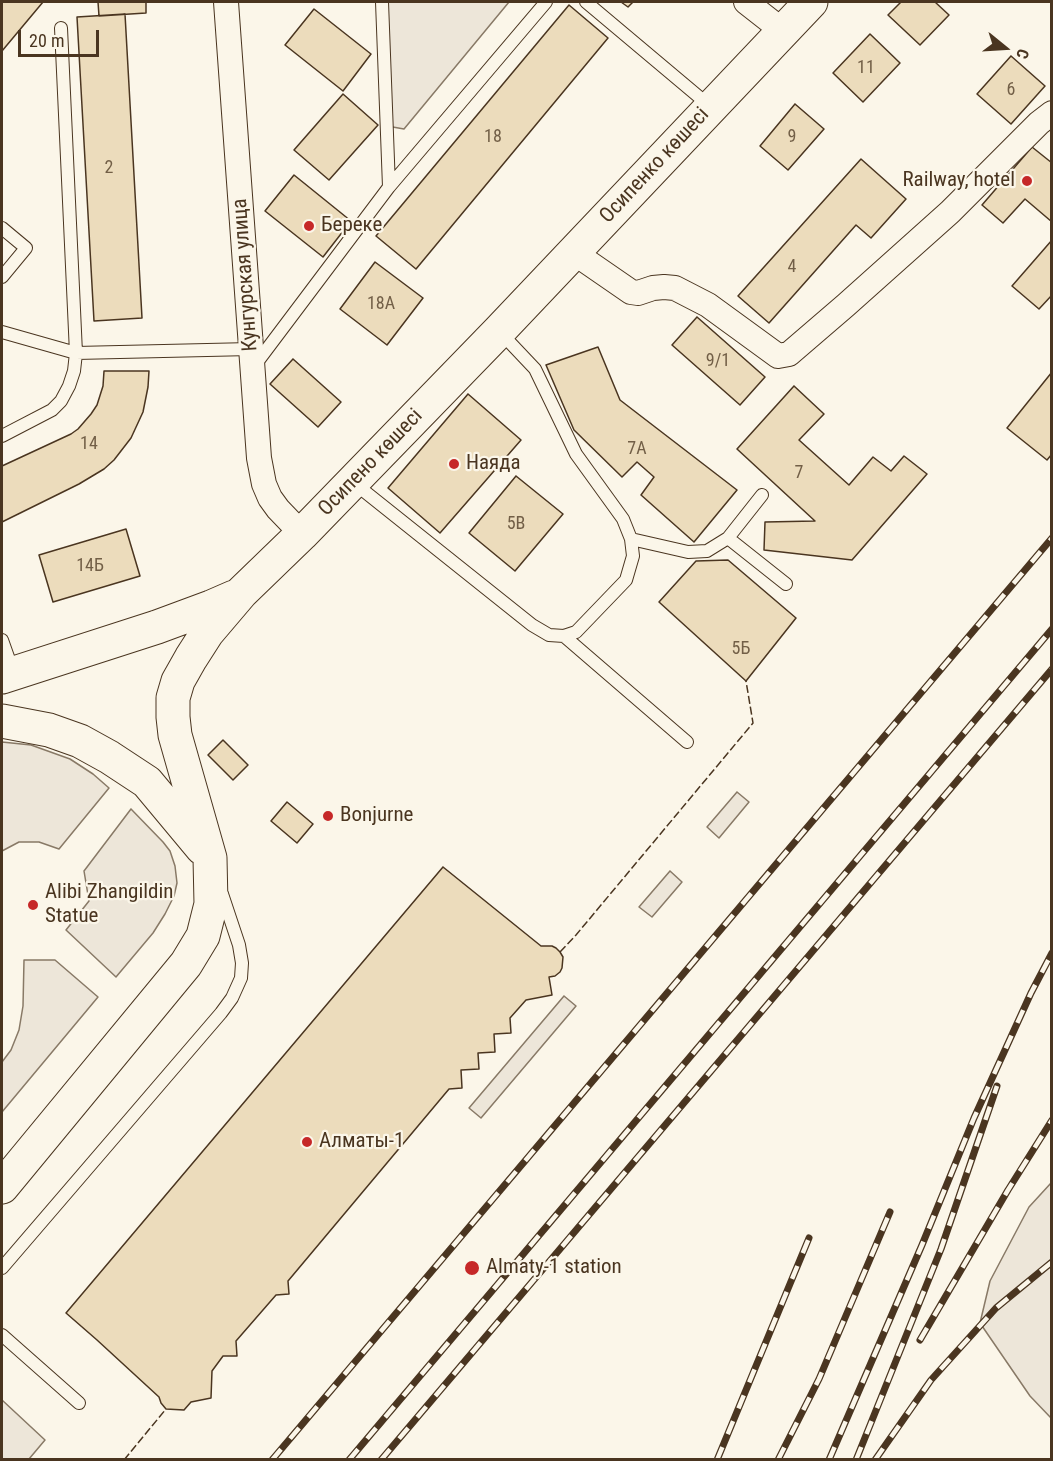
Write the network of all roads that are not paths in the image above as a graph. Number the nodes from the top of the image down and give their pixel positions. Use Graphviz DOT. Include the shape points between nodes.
graph roads {
  1 [pos="226,2"];
  2 [pos="382,2"];
  3 [pos="546,2"];
  4 [pos="586,2"];
  5 [pos="746,2"];
  6 [pos="811,2"];
  7 [pos="61,28"];
  8 [pos="783,31"];
  9 [pos="711,107"];
  10 [pos="1052,113"];
  11 [pos="389,187"];
  12 [pos="2,228"];
  13 [pos="573,252"];
  14 [pos="2,277"];
  15 [pos="499,331"];
  16 [pos="2,332"];
  17 [pos="76,353"];
  18 [pos="252,359"];
  19 [pos="2,436"];
  20 [pos="353,482"];
  21 [pos="762,495"];
  22 [pos="302,534"];
  23 [pos="728,537"];
  24 [pos="631,539"];
  25 [pos="786,584"];
  26 [pos="241,593"];
  27 [pos="564,636"];
  28 [pos="2,640"];
  29 [pos="7,675"];
  30 [pos="2,721"];
  31 [pos="687,742"];
  32 [pos="210,858"];
  33 [pos="2,1187"];
  34 [pos="2,1268"];
  35 [pos="2,1335"];
  36 [pos="79,1403"];
  1 -- 18 [label="street, Кунгурская улица"];
  2 -- 11 [label="lane"];
  3 -- 11 [label="lane"];
  4 -- 9 [label="lane"];
  5 -- 8 [label="street"];
  6 -- 8 [label="main road, Осипенко көшесі"];
  7 -- 17 [label="lane"];
  8 -- 9 [label="main road, Осипенко көшесі"];
  9 -- 13 [label="main road, Осипенко көшесі"];
  10 -- 13 [label="street" via="950,212 784,356 778,356 708,305 675,288 664,286 632,292"];
  11 -- 18 [label="lane"];
  12 -- 14 [label="lane" via="26,248"];
  13 -- 15 [label="main road, Осипенко көшесі"];
  15 -- 20 [label="main road, Осипено көшесі"];
  15 -- 24 [label="lane" via="535,369 576,454 623,519"];
  16 -- 17 [label="lane"];
  17 -- 18 [label="lane"];
  17 -- 19 [label="lane" via="74,371 62,401"];
  18 -- 22 [label="street, Кунгурская улица" via="264,484 278,509"];
  20 -- 22 [label="main road, Осипено көшесі"];
  20 -- 27 [label="lane" via="532,625 549,635"];
  21 -- 23 [label="lane"];
  22 -- 26 [label="main road, Осипено көшесі"];
  23 -- 24 [label="lane" via="707,551 688,552"];
  23 -- 25 [label="lane"];
  24 -- 27 [label="lane" via="633,556 626,580 576,632"];
  26 -- 29 [label="main road" via="157,627"];
  26 -- 32 [label="main road" via="207,633 178,681 173,698 175,735"];
  27 -- 31 [label="lane"];
  28 -- 29 [label="lane"];
  30 -- 32 [label="main road" via="80,741 140,777"];
  32 -- 33 [label="main road" via="211,904 203,936 186,964"];
  32 -- 34 [label="lane" via="242,963 241,978 232,998"];
  35 -- 36 [label="lane"];
}
